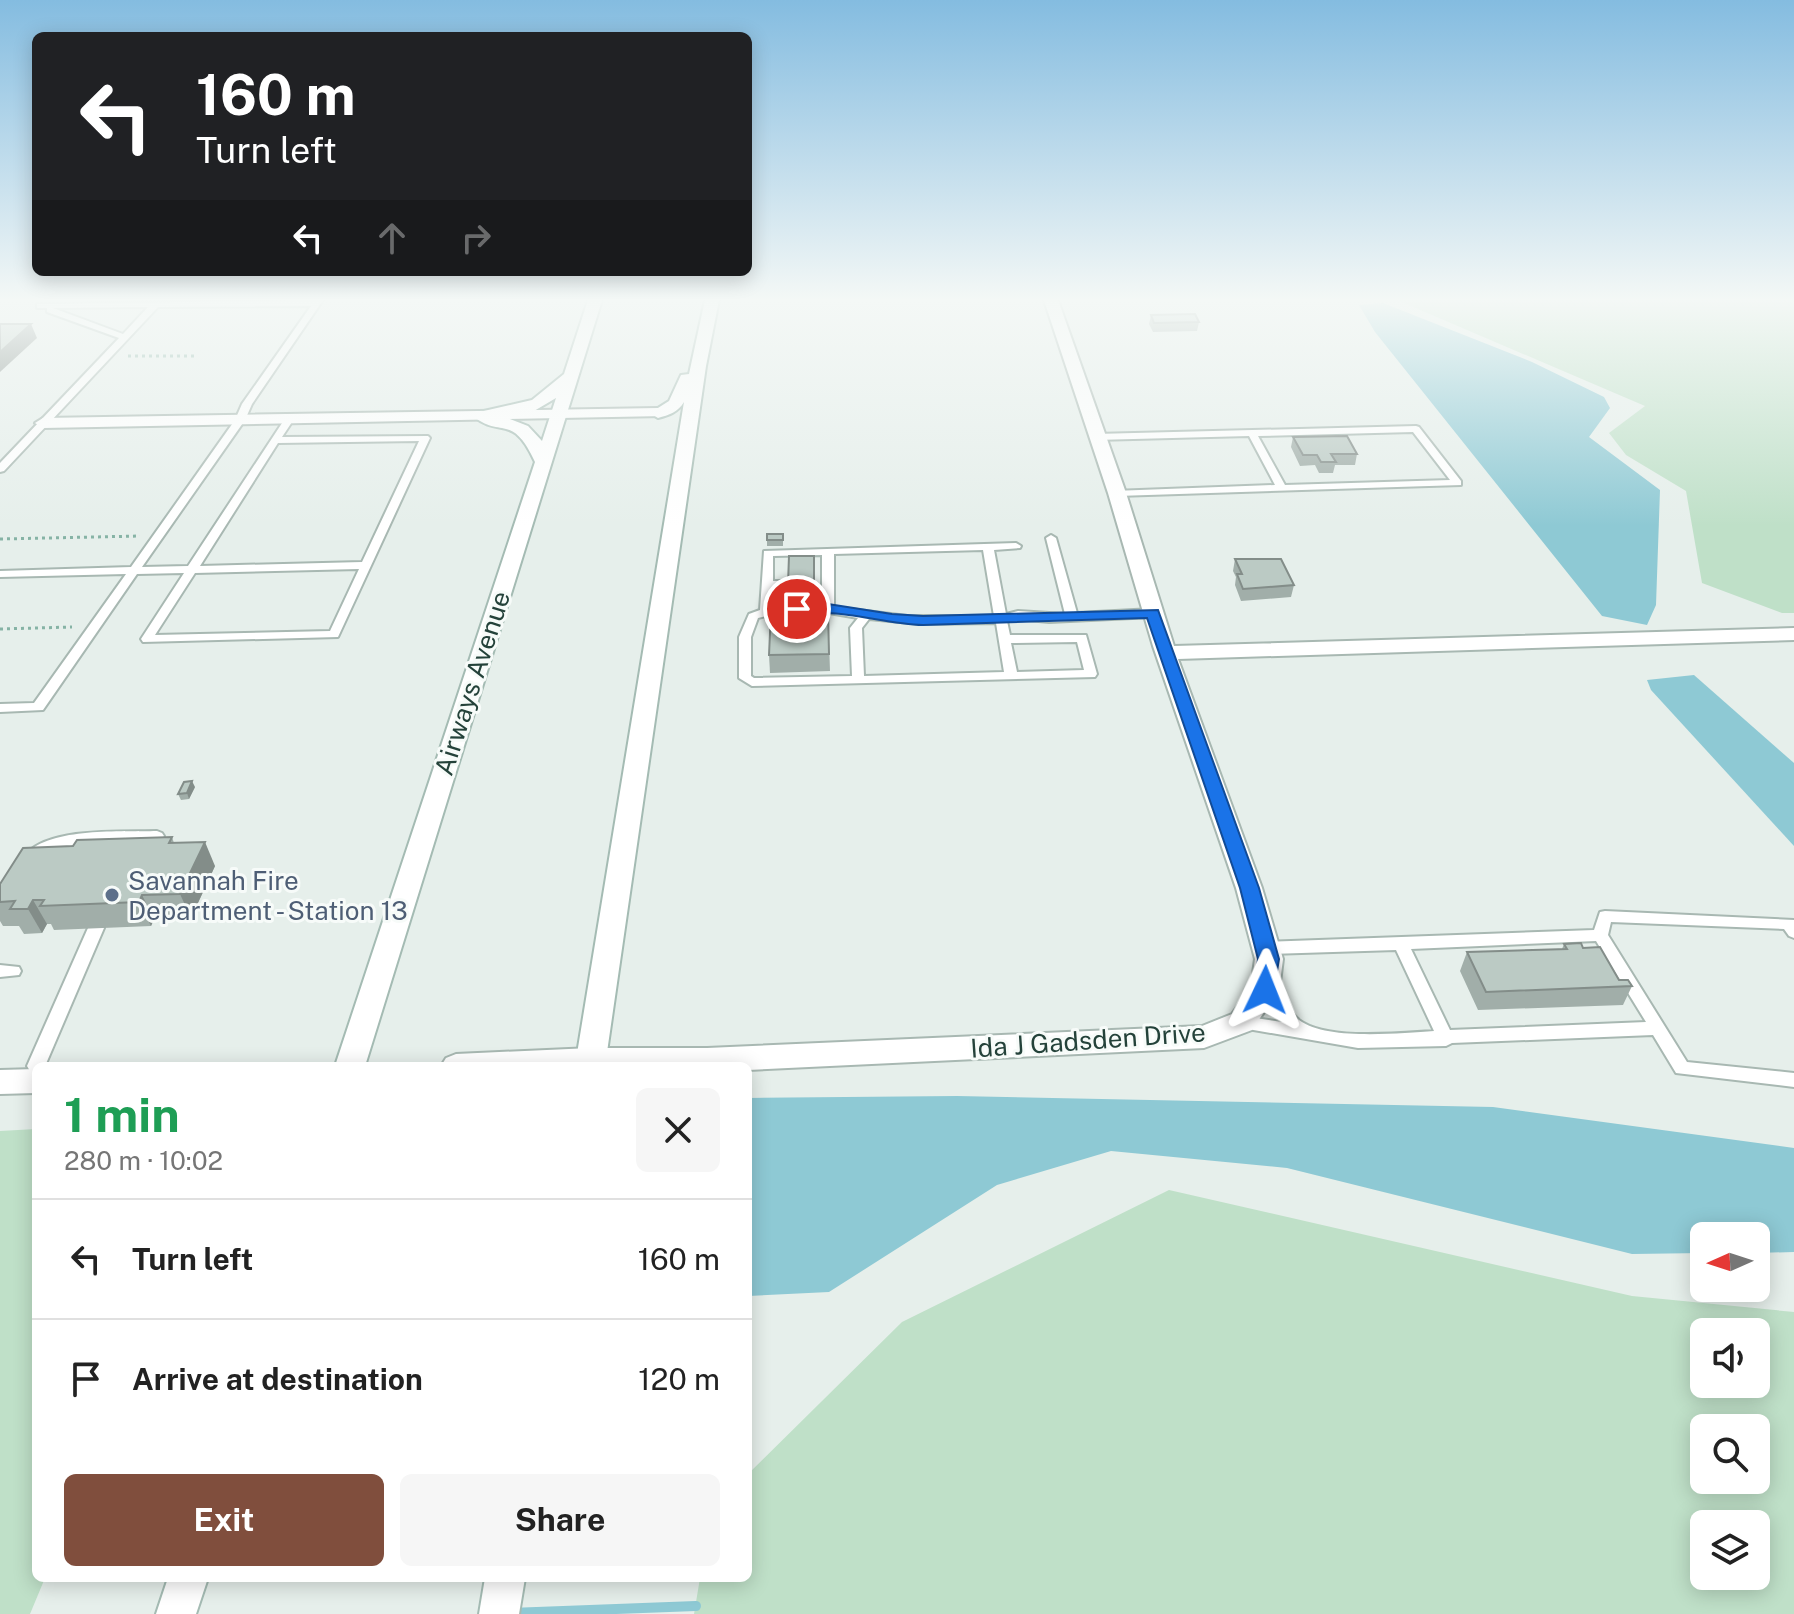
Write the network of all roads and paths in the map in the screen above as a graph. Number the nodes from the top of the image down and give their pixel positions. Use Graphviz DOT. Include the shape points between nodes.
graph roads {
  1 [pos="89,375"];
  2 [pos="267,375"];
  3 [pos="569,375"];
  4 [pos="570,375"];
  5 [pos="689,375"];
  6 [pos="697,375"];
  7 [pos="1075,375"];
  8 [pos="658,413"];
  9 [pos="560,414"];
  10 [pos="481,416"];
  11 [pos="289,419"];
  12 [pos="240,420"];
  13 [pos="43,423"];
  14 [pos="1252,433"];
  15 [pos="1095,437"];
  16 [pos="687,439"];
  17 [pos="275,440"];
  18 [pos="542,460"];
  19 [pos="0,469"];
  20 [pos="1282,488"];
  21 [pos="1117,493"];
  22 [pos="158,536"];
  23 [pos="1051,538"];
  24 [pos="0,539"];
  25 [pos="1016,546"];
  26 [pos="988,547"];
  27 [pos="828,551"];
  28 [pos="366,565"];
  29 [pos="193,569"];
  30 [pos="134,570"];
  31 [pos="0,574"];
  32 [pos="828,582"];
  33 [pos="814,583"];
  34 [pos="789,584"];
  35 [pos="767,585"];
  36 [pos="828,608"];
  37 [pos="766,610"];
  38 [pos="1153,613"];
  39 [pos="867,614"];
  40 [pos="1072,617"];
  41 [pos="1005,619"];
  42 [pos="95,627"];
  43 [pos="0,629"];
  44 [pos="1794,634"];
  45 [pos="1005,639"];
  46 [pos="1166,653"];
  47 [pos="1011,676"];
  48 [pos="858,679"];
  49 [pos="0,708"];
  50 [pos="157,836"];
  51 [pos="17,865"];
  52 [pos="96,928"];
  53 [pos="1794,932"];
  54 [pos="1600,935"];
  55 [pos="1401,944"];
  56 [pos="1266,948"];
  57 [pos="1265,991"];
  58 [pos="1242,1022"];
  59 [pos="1658,1028"];
  60 [pos="1308,1032"];
  61 [pos="1446,1039"];
  62 [pos="39,1062"];
  63 [pos="351,1062"];
  64 [pos="591,1062"];
  65 [pos="630,1062"];
  66 [pos="32,1074"];
  67 [pos="1794,1080"];
  68 [pos="0,1082"];
  1 -- 13 [label="lane"];
  2 -- 12 [label="lane"];
  3 -- 10 [label="main road" via="550,398 529,408"];
  4 -- 9 [label="main road, Airways Avenue"];
  5 -- 8 [label="main road" via="679,402"];
  6 -- 16 [label="main road"];
  7 -- 15 [label="main road"];
  8 -- 9 [label="main road"];
  8 -- 16 [label="main road" via="676,420"];
  9 -- 10 [label="main road"];
  9 -- 18 [label="main road, Airways Avenue"];
  10 -- 11 [label="main road"];
  10 -- 18 [label="main road" via="514,423 536,439"];
  11 -- 12 [label="main road"];
  11 -- 17 [label="lane"];
  12 -- 13 [label="main road"];
  12 -- 22 [label="lane"];
  13 -- 19 [label="lane"];
  14 -- 15 [label="lane"];
  14 -- 20 [label="lane"];
  14 -- 20 [label="lane" via="1416,429 1457,483"];
  15 -- 21 [label="main road"];
  16 -- 64 [label="main road"];
  17 -- 28 [label="lane" via="425,438"];
  17 -- 29 [label="lane"];
  18 -- 63 [label="main road, Airways Avenue"];
  20 -- 21 [label="lane"];
  21 -- 38 [label="main road"];
  22 -- 24 [label="path"];
  22 -- 30 [label="lane"];
  23 -- 40 [label="lane"];
  25 -- 26 [label="lane"];
  26 -- 27 [label="lane"];
  26 -- 41 [label="lane"];
  27 -- 32 [label="lane"];
  27 -- 35 [label="lane" via="768,553"];
  28 -- 29 [label="lane"];
  28 -- 29 [label="lane" via="334,634 147,639"];
  29 -- 30 [label="lane"];
  30 -- 31 [label="lane"];
  30 -- 42 [label="lane"];
  32 -- 33 [label="lane"];
  32 -- 36 [label="lane"];
  34 -- 35 [label="lane"];
  35 -- 37 [label="lane"];
  36 -- 37 [label="lane"];
  36 -- 39 [label="lane"];
  37 -- 48 [label="lane" via="753,616 745,637 745,678"];
  38 -- 40 [label="lane"];
  38 -- 46 [label="main road"];
  39 -- 41 [label="lane"];
  39 -- 48 [label="lane" via="856,628"];
  40 -- 41 [label="lane"];
  41 -- 45 [label="lane"];
  42 -- 43 [label="path"];
  42 -- 49 [label="lane" via="38,707"];
  44 -- 46 [label="main road"];
  45 -- 47 [label="lane"];
  45 -- 47 [label="lane" via="1082,638 1091,674"];
  46 -- 56 [label="main road"];
  47 -- 48 [label="lane"];
  50 -- 51 [label="lane" via="57,844"];
  52 -- 62 [label="lane"];
  53 -- 54 [label="lane" via="1789,924 1605,916"];
  54 -- 55 [label="lane"];
  54 -- 59 [label="lane"];
  55 -- 56 [label="lane"];
  55 -- 61 [label="lane"];
  56 -- 57 [label="main road"];
  57 -- 58 [label="main road, Ida J Gadsden Drive"];
  57 -- 60 [label="lane" via="1293,1024"];
  58 -- 60 [label="lane"];
  58 -- 65 [label="main road, Ida J Gadsden Drive" via="1204,1037"];
  59 -- 61 [label="lane"];
  59 -- 67 [label="lane" via="1682,1068"];
  60 -- 61 [label="lane" via="1358,1041"];
  66 -- 68 [label="main road"];
}
